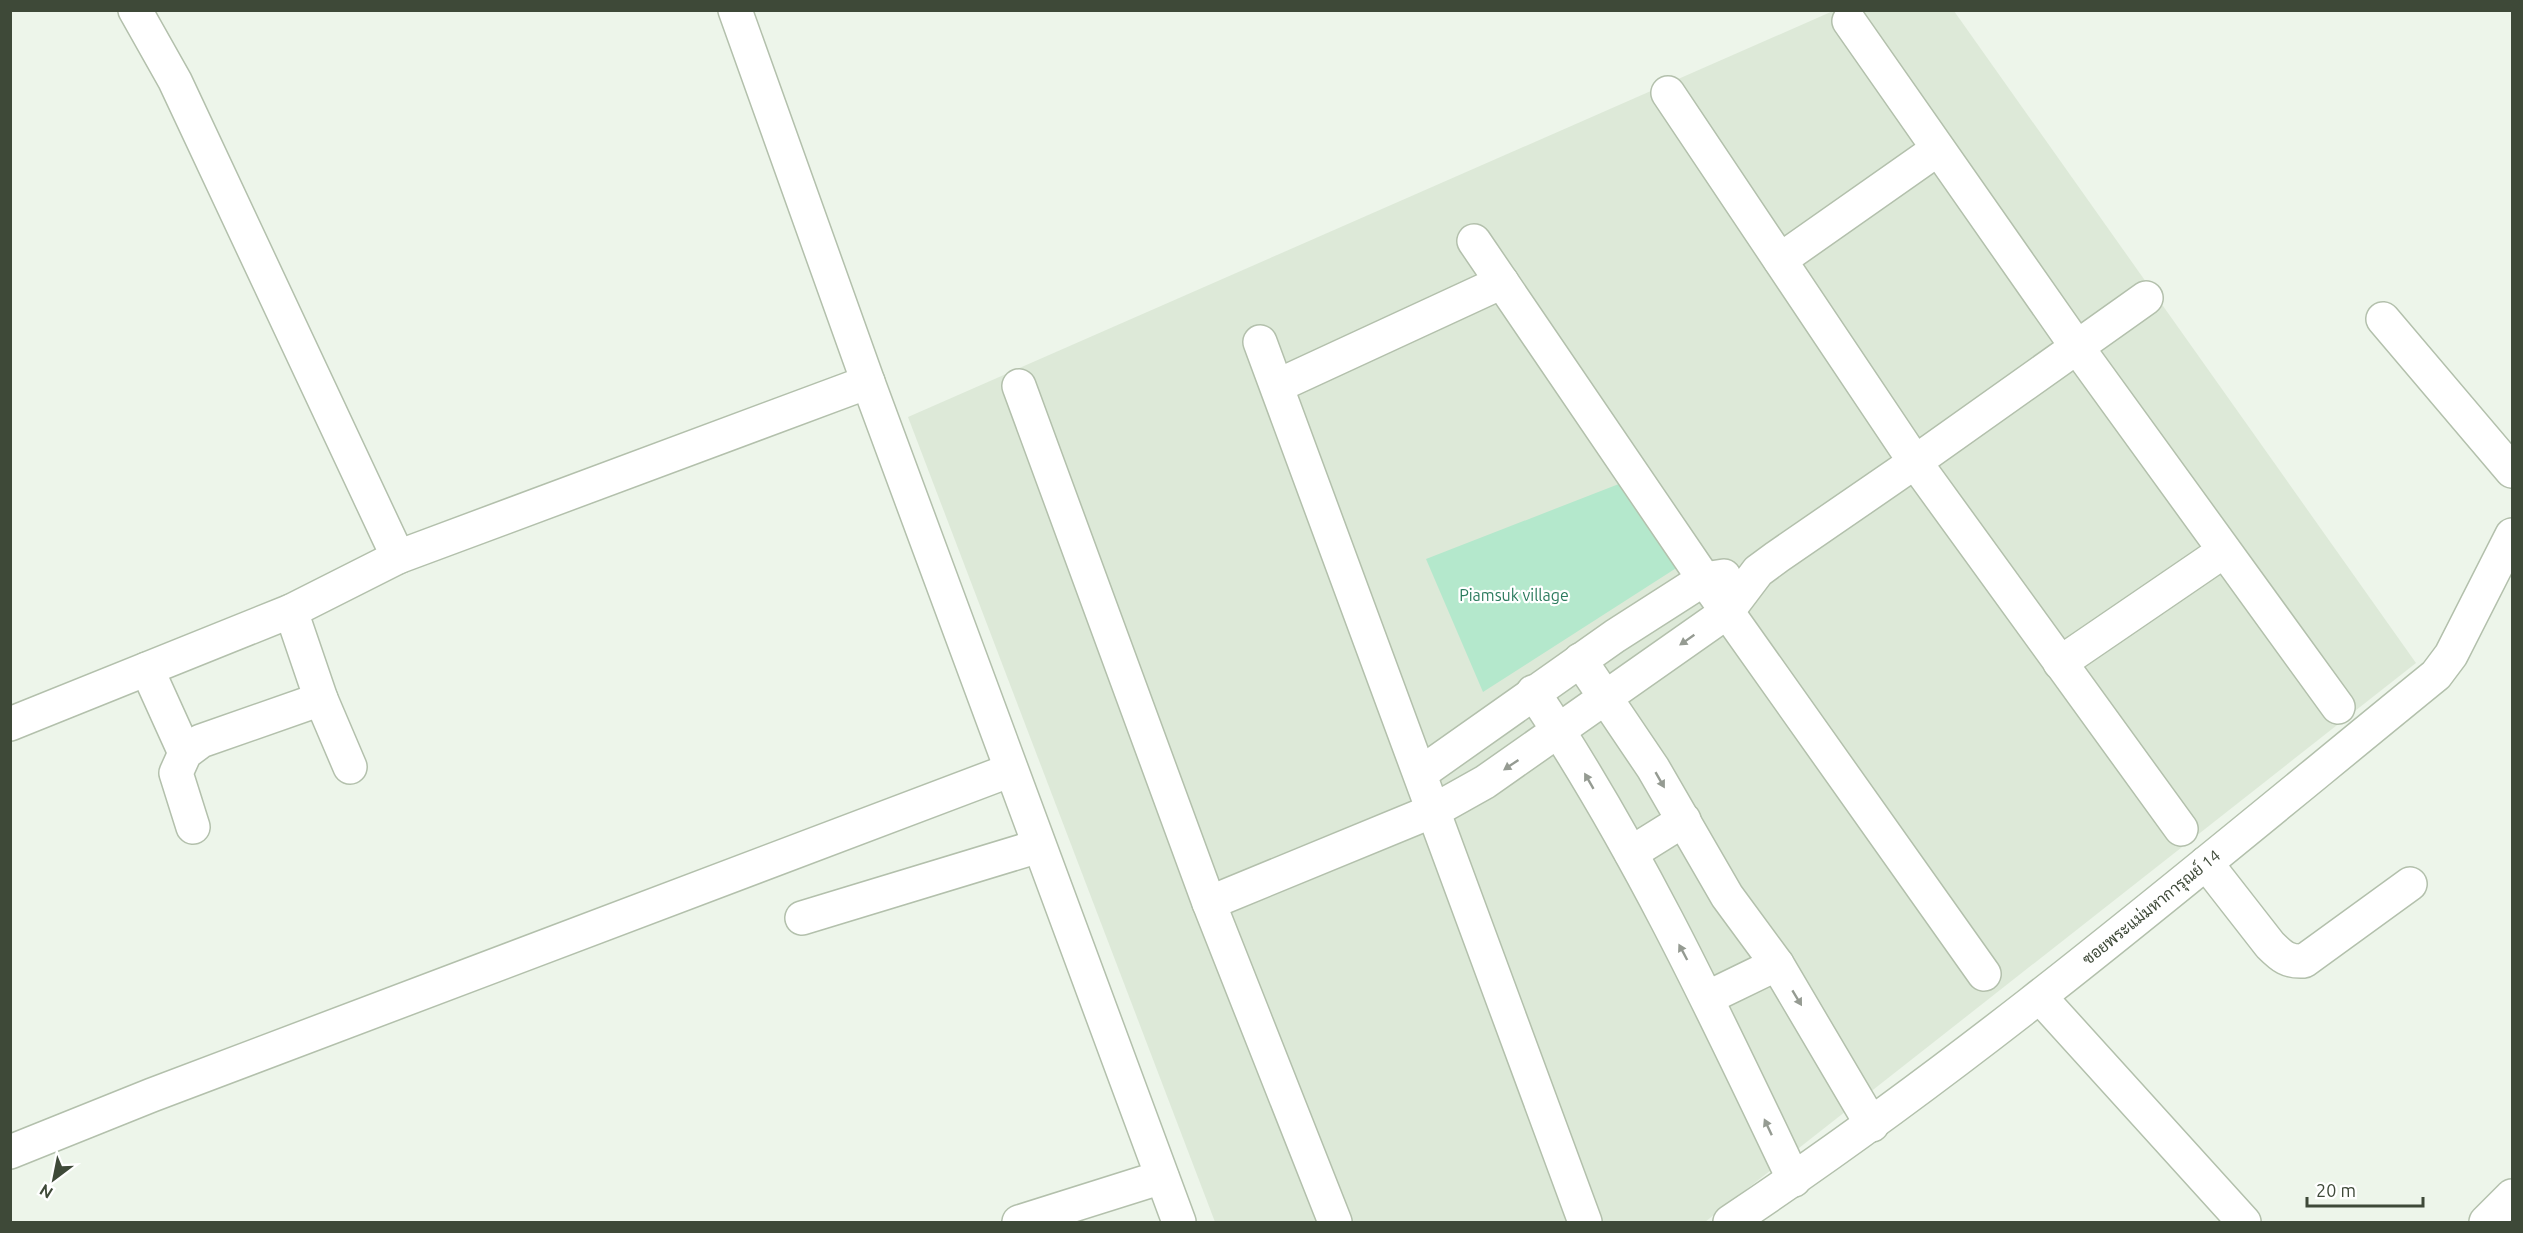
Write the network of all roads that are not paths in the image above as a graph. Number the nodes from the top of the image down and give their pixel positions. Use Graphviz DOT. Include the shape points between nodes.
graph roads {
  1 [pos="135,10"];
  2 [pos="735,10"];
  3 [pos="1849,21"];
  4 [pos="1668,93"];
  5 [pos="1938,149"];
  6 [pos="1474,241"];
  7 [pos="1780,260"];
  8 [pos="1502,282"];
  9 [pos="2146,298"];
  10 [pos="2383,319"];
  11 [pos="1260,342"];
  12 [pos="2077,347"];
  13 [pos="868,382"];
  14 [pos="1019,386"];
  15 [pos="1277,386"];
  16 [pos="1915,462"];
  17 [pos="2512,471"];
  18 [pos="2512,535"];
  19 [pos="2224,550"];
  20 [pos="398,557"];
  21 [pos="1758,571"];
  22 [pos="1704,579"];
  23 [pos="291,611"];
  24 [pos="1727,612"];
  25 [pos="1580,660"];
  26 [pos="2060,663"];
  27 [pos="147,669"];
  28 [pos="1533,692"];
  29 [pos="1605,696"];
  30 [pos="321,699"];
  31 [pos="2338,707"];
  32 [pos="10,724"];
  33 [pos="1560,731"];
  34 [pos="184,753"];
  35 [pos="350,767"];
  36 [pos="1011,770"];
  37 [pos="1420,773"];
  38 [pos="1435,810"];
  39 [pos="1684,820"];
  40 [pos="193,827"];
  41 [pos="2181,829"];
  42 [pos="1039,846"];
  43 [pos="1631,853"];
  44 [pos="2206,863"];
  45 [pos="2410,884"];
  46 [pos="1209,903"];
  47 [pos="802,918"];
  48 [pos="1776,964"];
  49 [pos="1984,974"];
  50 [pos="2040,997"];
  51 [pos="1707,998"];
  52 [pos="1872,1125"];
  53 [pos="10,1152"];
  54 [pos="1162,1177"];
  55 [pos="1794,1180"];
  56 [pos="2512,1196"];
  57 [pos="1019,1222"];
  58 [pos="1179,1222"];
  59 [pos="1335,1222"];
  60 [pos="1585,1222"];
  61 [pos="1730,1222"];
  62 [pos="2244,1222"];
  63 [pos="2486,1222"];
  1 -- 20 [label="street" via="175,81"];
  2 -- 13 [label="street"];
  3 -- 5 [label="street"];
  4 -- 7 [label="street"];
  5 -- 7 [label="street"];
  5 -- 12 [label="street"];
  6 -- 8 [label="street"];
  7 -- 16 [label="street"];
  8 -- 15 [label="street"];
  8 -- 22 [label="street"];
  9 -- 12 [label="street"];
  10 -- 17 [label="street"];
  11 -- 15 [label="street"];
  12 -- 16 [label="street"];
  12 -- 19 [label="street"];
  13 -- 20 [label="street"];
  13 -- 36 [label="street"];
  14 -- 46 [label="street"];
  15 -- 37 [label="street"];
  16 -- 21 [label="street"];
  16 -- 26 [label="street"];
  18 -- 44 [label="street, ซอยพระแม่มหาการุณย์ 14" via="2451,655 2436,675"];
  19 -- 26 [label="street"];
  19 -- 31 [label="street"];
  20 -- 23 [label="street"];
  21 -- 22 [label="street"];
  21 -- 24 [label="street"];
  22 -- 24 [label="street"];
  22 -- 25 [label="street"];
  23 -- 27 [label="street"];
  23 -- 30 [label="street"];
  24 -- 29 [label="street, one-way"];
  24 -- 49 [label="street"];
  25 -- 28 [label="street"];
  25 -- 29 [label="street"];
  26 -- 41 [label="street"];
  27 -- 32 [label="street"];
  27 -- 34 [label="street"];
  28 -- 33 [label="street"];
  28 -- 37 [label="street"];
  29 -- 33 [label="street"];
  29 -- 39 [label="street, one-way"];
  30 -- 34 [label="street" via="201,741"];
  30 -- 35 [label="street"];
  33 -- 38 [label="street, one-way" via="1485,782"];
  43 -- 33 [label="street, one-way"];
  34 -- 40 [label="street" via="176,773"];
  36 -- 42 [label="street"];
  36 -- 53 [label="street"];
  37 -- 38 [label="street"];
  38 -- 46 [label="street"];
  38 -- 60 [label="street"];
  39 -- 43 [label="street"];
  39 -- 48 [label="street" via="1727,896"];
  42 -- 47 [label="street"];
  42 -- 54 [label="street"];
  51 -- 43 [label="street, one-way"];
  44 -- 45 [label="street" via="2270,945 2291,962 2304,961"];
  44 -- 50 [label="street, ซอยพระแม่มหาการุณย์ 14"];
  46 -- 59 [label="street"];
  48 -- 51 [label="street"];
  48 -- 52 [label="street, one-way"];
  50 -- 52 [label="street, ซอยพระแม่มหาการุณย์ 14"];
  50 -- 62 [label="street"];
  55 -- 51 [label="street, one-way"];
  52 -- 55 [label="street, ซอยพระแม่มหาการุณย์ 14"];
  54 -- 57 [label="street"];
  54 -- 58 [label="street"];
  55 -- 61 [label="street, ซอยพระแม่มหาการุณย์ 14"];
  56 -- 63 [label="street"];
}
